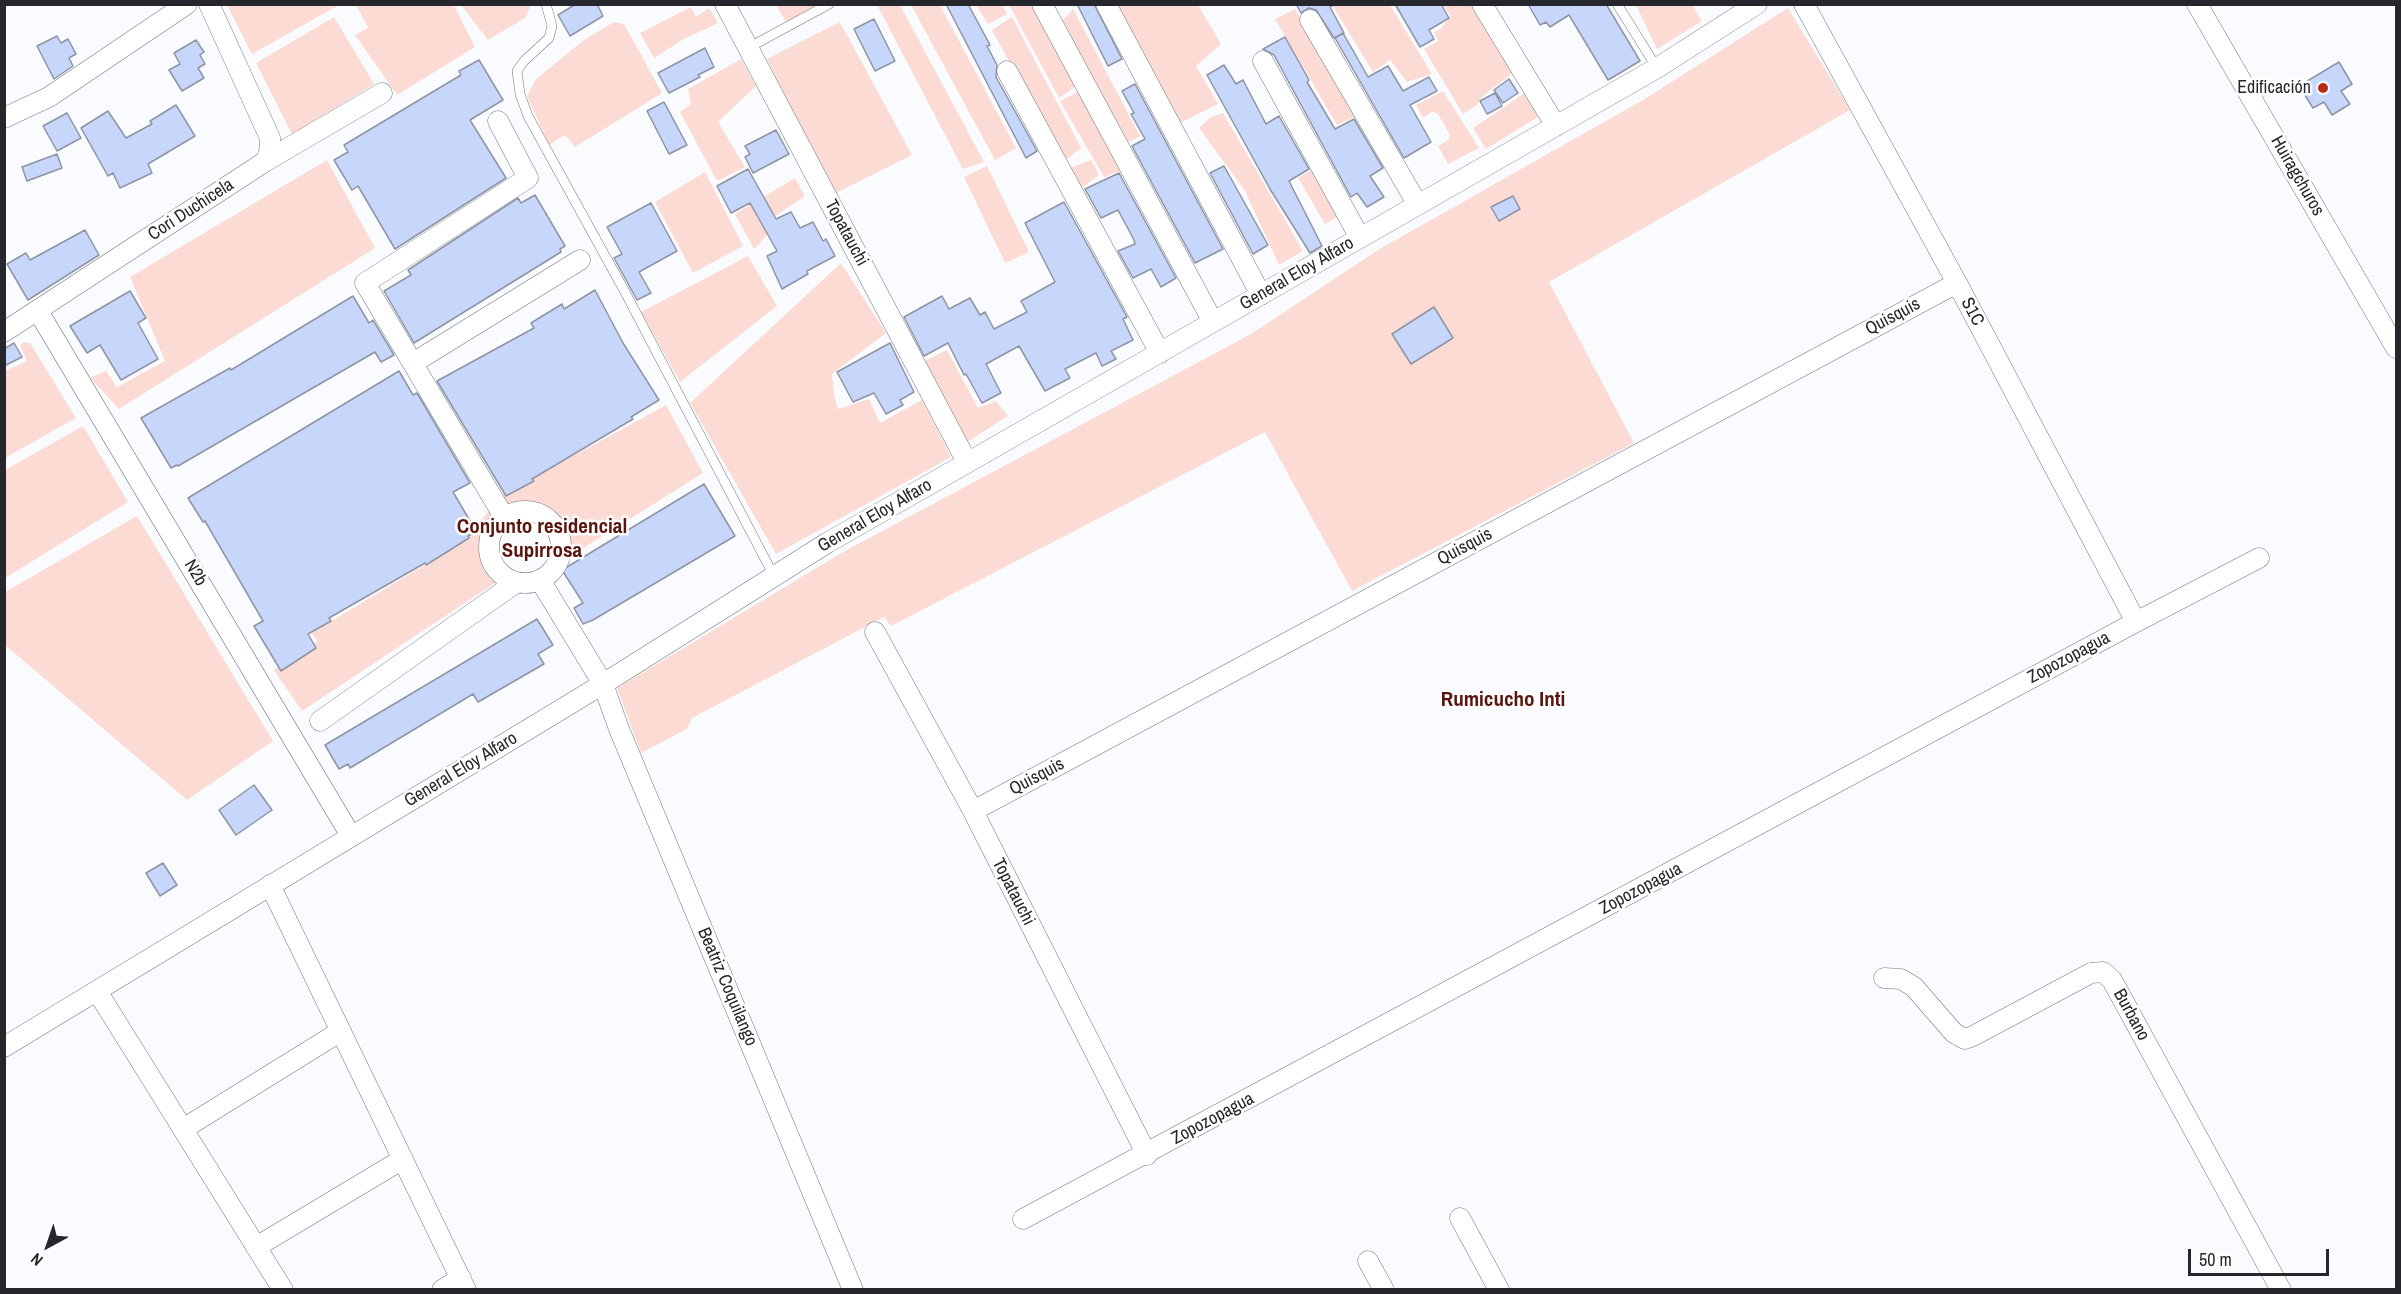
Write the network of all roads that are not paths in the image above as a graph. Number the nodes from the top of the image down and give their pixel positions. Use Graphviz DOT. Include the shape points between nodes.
graph roads {
  1 [pos="187,4"];
  2 [pos="209,4"];
  3 [pos="546,4"];
  4 [pos="725,4"];
  5 [pos="829,4"];
  6 [pos="1042,4"];
  7 [pos="1106,4"];
  8 [pos="1482,4"];
  9 [pos="1617,4"];
  10 [pos="1757,4"];
  11 [pos="1804,4"];
  12 [pos="2198,4"];
  13 [pos="1310,20"];
  14 [pos="748,48"];
  15 [pos="1263,61"];
  16 [pos="1657,68"];
  17 [pos="1007,71"];
  18 [pos="382,93"];
  19 [pos="4,118"];
  20 [pos="498,121"];
  21 [pos="1556,126"];
  22 [pos="266,160"];
  23 [pos="1418,205"];
  24 [pos="1360,238"];
  25 [pos="580,260"];
  26 [pos="1957,283"];
  27 [pos="1261,295"];
  28 [pos="38,311"];
  29 [pos="1213,322"];
  30 [pos="4,332"];
  31 [pos="2397,348"];
  32 [pos="1160,353"];
  33 [pos="413,363"];
  34 [pos="968,462"];
  35 [pos="504,517"];
  36 [pos="2259,558"];
  37 [pos="774,576"];
  38 [pos="540,580"];
  39 [pos="517,582"];
  40 [pos="2136,622"];
  41 [pos="875,632"];
  42 [pos="603,684"];
  43 [pos="320,722"];
  44 [pos="973,811"];
  45 [pos="351,836"];
  46 [pos="270,885"];
  47 [pos="1884,978"];
  48 [pos="97,991"];
  49 [pos="341,1031"];
  50 [pos="4,1047"];
  51 [pos="183,1129"];
  52 [pos="1146,1155"];
  53 [pos="403,1159"];
  54 [pos="1460,1218"];
  55 [pos="1023,1219"];
  56 [pos="256,1247"];
  57 [pos="1368,1262"];
  58 [pos="464,1284"];
  59 [pos="283,1290"];
  60 [pos="442,1290"];
  61 [pos="853,1290"];
  62 [pos="1384,1290"];
  63 [pos="1499,1290"];
  64 [pos="2281,1290"];
  1 -- 19 [label="street" via="50,97"];
  2 -- 22 [label="street" via="270,138"];
  3 -- 37 [label="lane" via="552,26 549,38 517,71 528,116"];
  4 -- 14 [label="street, Topatauchi"];
  5 -- 14 [label="lane"];
  6 -- 29 [label="street"];
  7 -- 27 [label="street"];
  8 -- 21 [label="street"];
  9 -- 16 [label="lane"];
  10 -- 16 [label="street, General Eloy Alfaro"];
  11 -- 26 [label="street, S1C"];
  12 -- 31 [label="street, Huiragchuros"];
  13 -- 23 [label="street"];
  14 -- 34 [label="street, Topatauchi"];
  15 -- 24 [label="street"];
  16 -- 21 [label="street, General Eloy Alfaro"];
  17 -- 32 [label="street"];
  18 -- 22 [label="street, Cori Duchicela"];
  20 -- 33 [label="street" via="528,178 365,283"];
  21 -- 23 [label="street, General Eloy Alfaro"];
  22 -- 28 [label="street, Cori Duchicela"];
  23 -- 24 [label="street, General Eloy Alfaro"];
  24 -- 27 [label="street, General Eloy Alfaro"];
  25 -- 33 [label="street"];
  26 -- 40 [label="street, S1C"];
  26 -- 44 [label="street, Quisquis"];
  27 -- 29 [label="street, General Eloy Alfaro"];
  28 -- 30 [label="street, Cori Duchicela"];
  28 -- 45 [label="street, N2b"];
  29 -- 32 [label="street, General Eloy Alfaro"];
  32 -- 34 [label="street, General Eloy Alfaro"];
  33 -- 35 [label="street"];
  34 -- 37 [label="street, General Eloy Alfaro"];
  35 -- 38 [label="street" via="527,511 548,520 556,529 561,552 557,564"];
  35 -- 39 [label="street" via="490,536 488,548 497,570"];
  36 -- 40 [label="street, Zopozopagua"];
  37 -- 42 [label="street, General Eloy Alfaro"];
  38 -- 39 [label="street"];
  38 -- 42 [label="street, Beatriz Coquilango"];
  39 -- 43 [label="street"];
  40 -- 52 [label="street, Zopozopagua"];
  41 -- 44 [label="street, Topatauchi"];
  42 -- 45 [label="street, General Eloy Alfaro"];
  42 -- 61 [label="street, Beatriz Coquilango"];
  44 -- 52 [label="street, Topatauchi"];
  45 -- 46 [label="street, General Eloy Alfaro"];
  46 -- 48 [label="street, General Eloy Alfaro"];
  46 -- 49 [label="street"];
  47 -- 64 [label="street, Burbano" via="1901,979 1914,987 1954,1033 1965,1039 2091,974 2103,972 2112,980"];
  48 -- 50 [label="street, General Eloy Alfaro"];
  48 -- 51 [label="street"];
  49 -- 51 [label="street"];
  49 -- 53 [label="street"];
  51 -- 56 [label="street"];
  52 -- 55 [label="street, Zopozopagua"];
  53 -- 56 [label="street"];
  53 -- 58 [label="street"];
  54 -- 63 [label="street"];
  56 -- 59 [label="street"];
  57 -- 62 [label="street"];
  58 -- 60 [label="street"];
}
